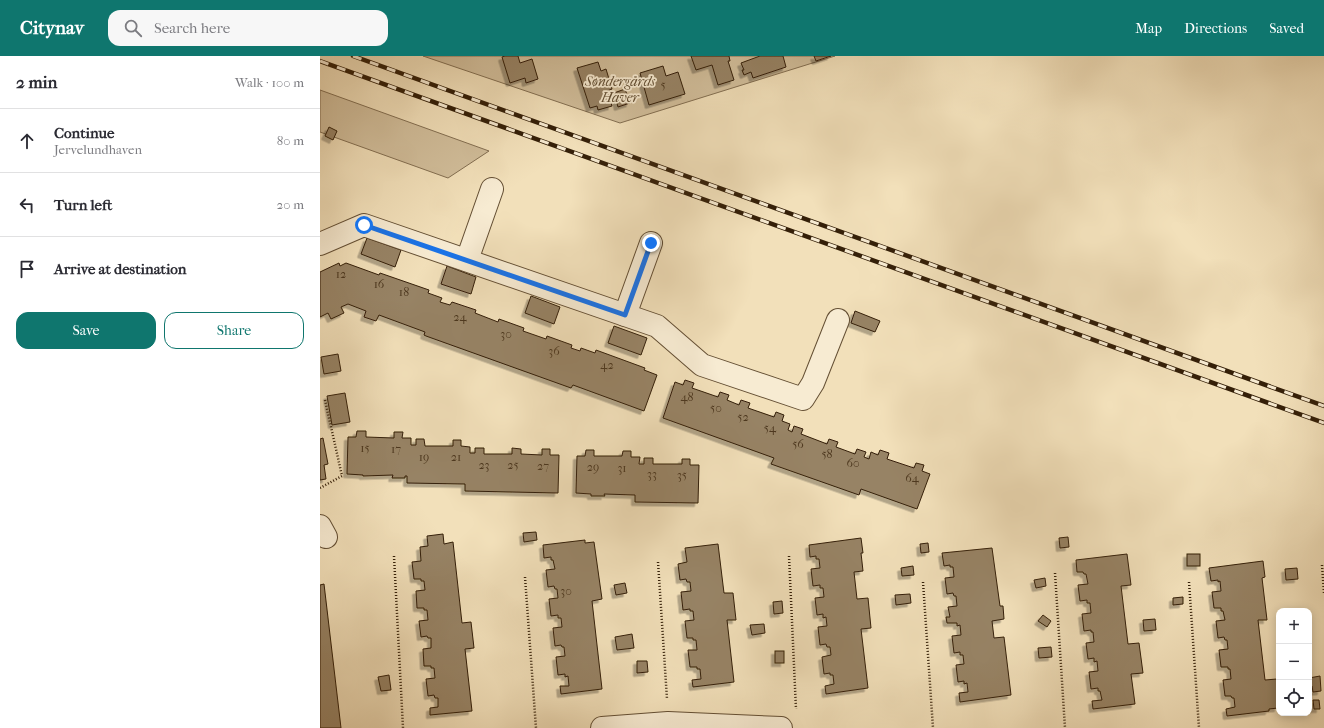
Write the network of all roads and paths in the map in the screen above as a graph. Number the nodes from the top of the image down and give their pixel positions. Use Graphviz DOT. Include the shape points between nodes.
graph roads {
  1 [pos="492,189"];
  2 [pos="651,243"];
  3 [pos="320,244"];
  4 [pos="467,260"];
  5 [pos="625,315"];
  6 [pos="838,320"];
  7 [pos="325,400"];
  8 [pos="320,488"];
  9 [pos="394,556"];
  10 [pos="789,556"];
  11 [pos="658,562"];
  12 [pos="1322,565"];
  13 [pos="1055,573"];
  14 [pos="525,577"];
  15 [pos="923,582"];
  16 [pos="1190,582"];
  17 [pos="1324,593"];
  18 [pos="796,712"];
  19 [pos="668,723"];
  20 [pos="403,728"];
  21 [pos="536,728"];
  22 [pos="602,728"];
  23 [pos="781,728"];
  24 [pos="933,728"];
  25 [pos="1065,728"];
  26 [pos="1199,728"];
  1 -- 4 [label="street"];
  2 -- 5 [label="street"];
  3 -- 4 [label="street" via="364,225"];
  4 -- 5 [label="street"];
  5 -- 6 [label="street" via="657,326 702,365 803,400 813,383"];
  7 -- 8 [label="path" via="342,476"];
  9 -- 20 [label="path"];
  10 -- 18 [label="path"];
  11 -- 19 [label="path"];
  12 -- 17 [label="path"];
  13 -- 25 [label="path"];
  14 -- 21 [label="path"];
  15 -- 24 [label="path"];
  16 -- 26 [label="path"];
  19 -- 22 [label="street"];
  19 -- 23 [label="street"];
}
